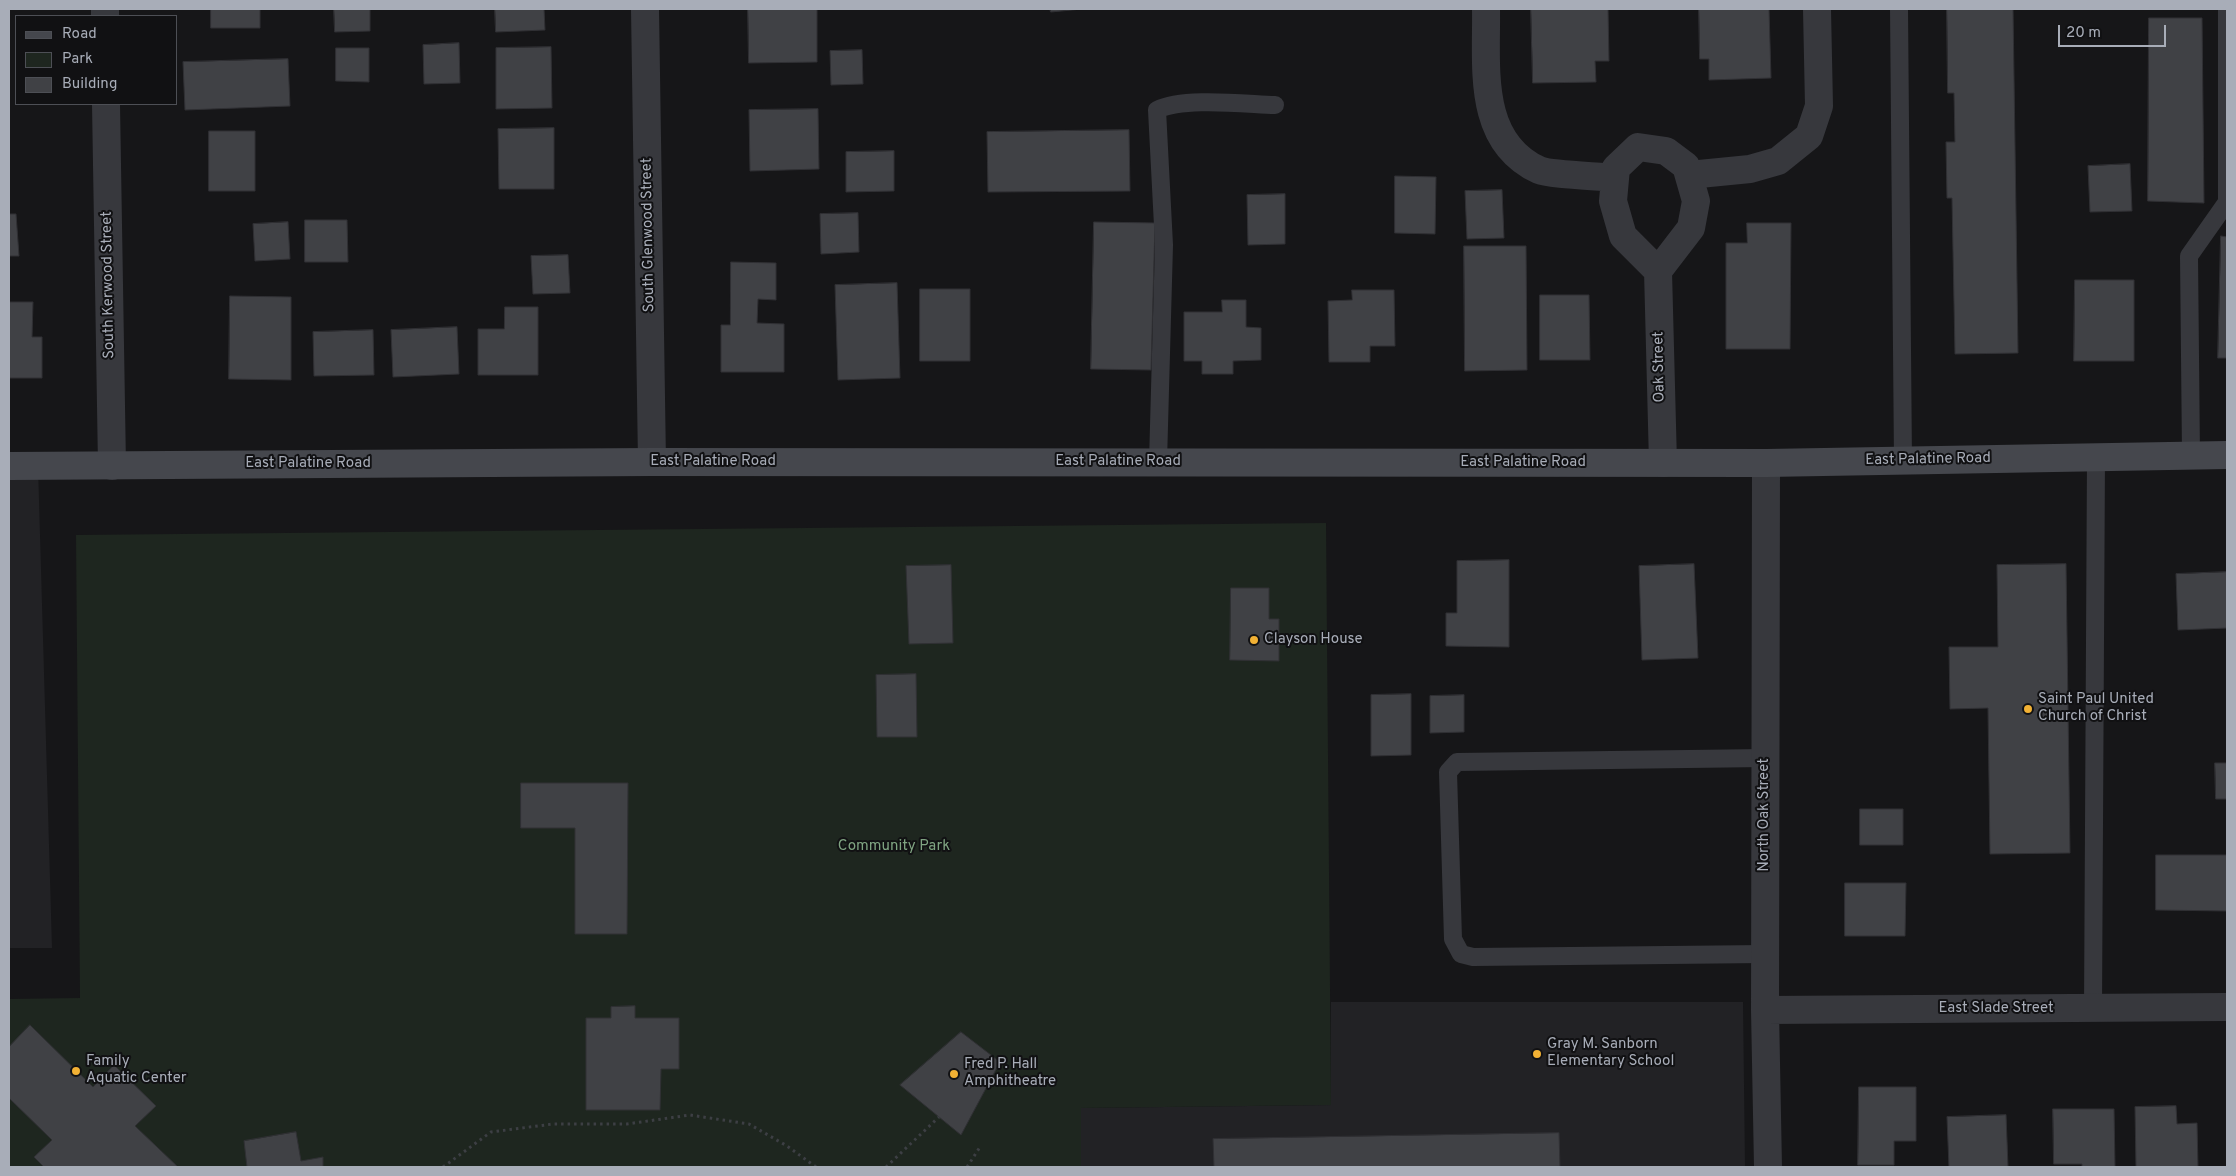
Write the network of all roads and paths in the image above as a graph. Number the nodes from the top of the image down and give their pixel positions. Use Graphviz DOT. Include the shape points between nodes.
graph roads {
  1 [pos="645,9"];
  2 [pos="1486,9"];
  3 [pos="1817,9"];
  4 [pos="1899,9"];
  5 [pos="2227,9"];
  6 [pos="1275,104"];
  7 [pos="106,105"];
  8 [pos="1689,175"];
  9 [pos="1615,178"];
  10 [pos="1658,272"];
  11 [pos="2227,455"];
  12 [pos="2191,456"];
  13 [pos="2096,457"];
  14 [pos="1902,461"];
  15 [pos="652,462"];
  16 [pos="1158,462"];
  17 [pos="1663,463"];
  18 [pos="1766,463"];
  19 [pos="9,466"];
  20 [pos="112,466"];
  21 [pos="1766,758"];
  22 [pos="1765,954"];
  23 [pos="2227,1006"];
  24 [pos="2093,1008"];
  25 [pos="1765,1010"];
  26 [pos="939,1117"];
  27 [pos="980,1147"];
  28 [pos="443,1167"];
  29 [pos="816,1167"];
  30 [pos="886,1167"];
  31 [pos="967,1167"];
  32 [pos="1768,1167"];
  1 -- 15 [label="street, South Glenwood Street"];
  2 -- 9 [label="street" via="1488,101 1497,129 1511,152 1540,170"];
  3 -- 8 [label="street" via="1819,106 1809,136 1778,161 1750,169"];
  4 -- 14 [label="lane"];
  5 -- 12 [label="lane" via="2227,202 2189,256"];
  6 -- 16 [label="lane" via="1183,103 1157,110 1164,245"];
  7 -- 20 [label="street, South Kerwood Street"];
  8 -- 9 [label="street" via="1686,166 1666,151 1638,147 1616,168"];
  8 -- 10 [label="street" via="1696,201 1691,228"];
  9 -- 10 [label="street" via="1613,201 1624,236"];
  10 -- 17 [label="street, Oak Street"];
  11 -- 12 [label="main road, East Palatine Road"];
  12 -- 13 [label="main road, East Palatine Road"];
  13 -- 14 [label="main road, East Palatine Road"];
  13 -- 24 [label="lane"];
  14 -- 18 [label="main road, East Palatine Road"];
  15 -- 16 [label="main road, East Palatine Road"];
  15 -- 20 [label="main road, East Palatine Road"];
  16 -- 17 [label="main road, East Palatine Road"];
  17 -- 18 [label="main road, East Palatine Road"];
  18 -- 21 [label="street, North Oak Street"];
  19 -- 20 [label="main road, East Palatine Road"];
  21 -- 22 [label="street, North Oak Street"];
  21 -- 22 [label="lane" via="1457,762 1448,772 1453,939 1461,954 1473,957"];
  22 -- 25 [label="street, North Oak Street"];
  23 -- 24 [label="street, East Slade Street"];
  24 -- 25 [label="street, East Slade Street"];
  25 -- 32 [label="street, North Oak Street"];
  26 -- 30 [label="path"];
  27 -- 31 [label="path"];
  28 -- 29 [label="path" via="491,1132 553,1124 627,1124 690,1115 749,1124"];
}
